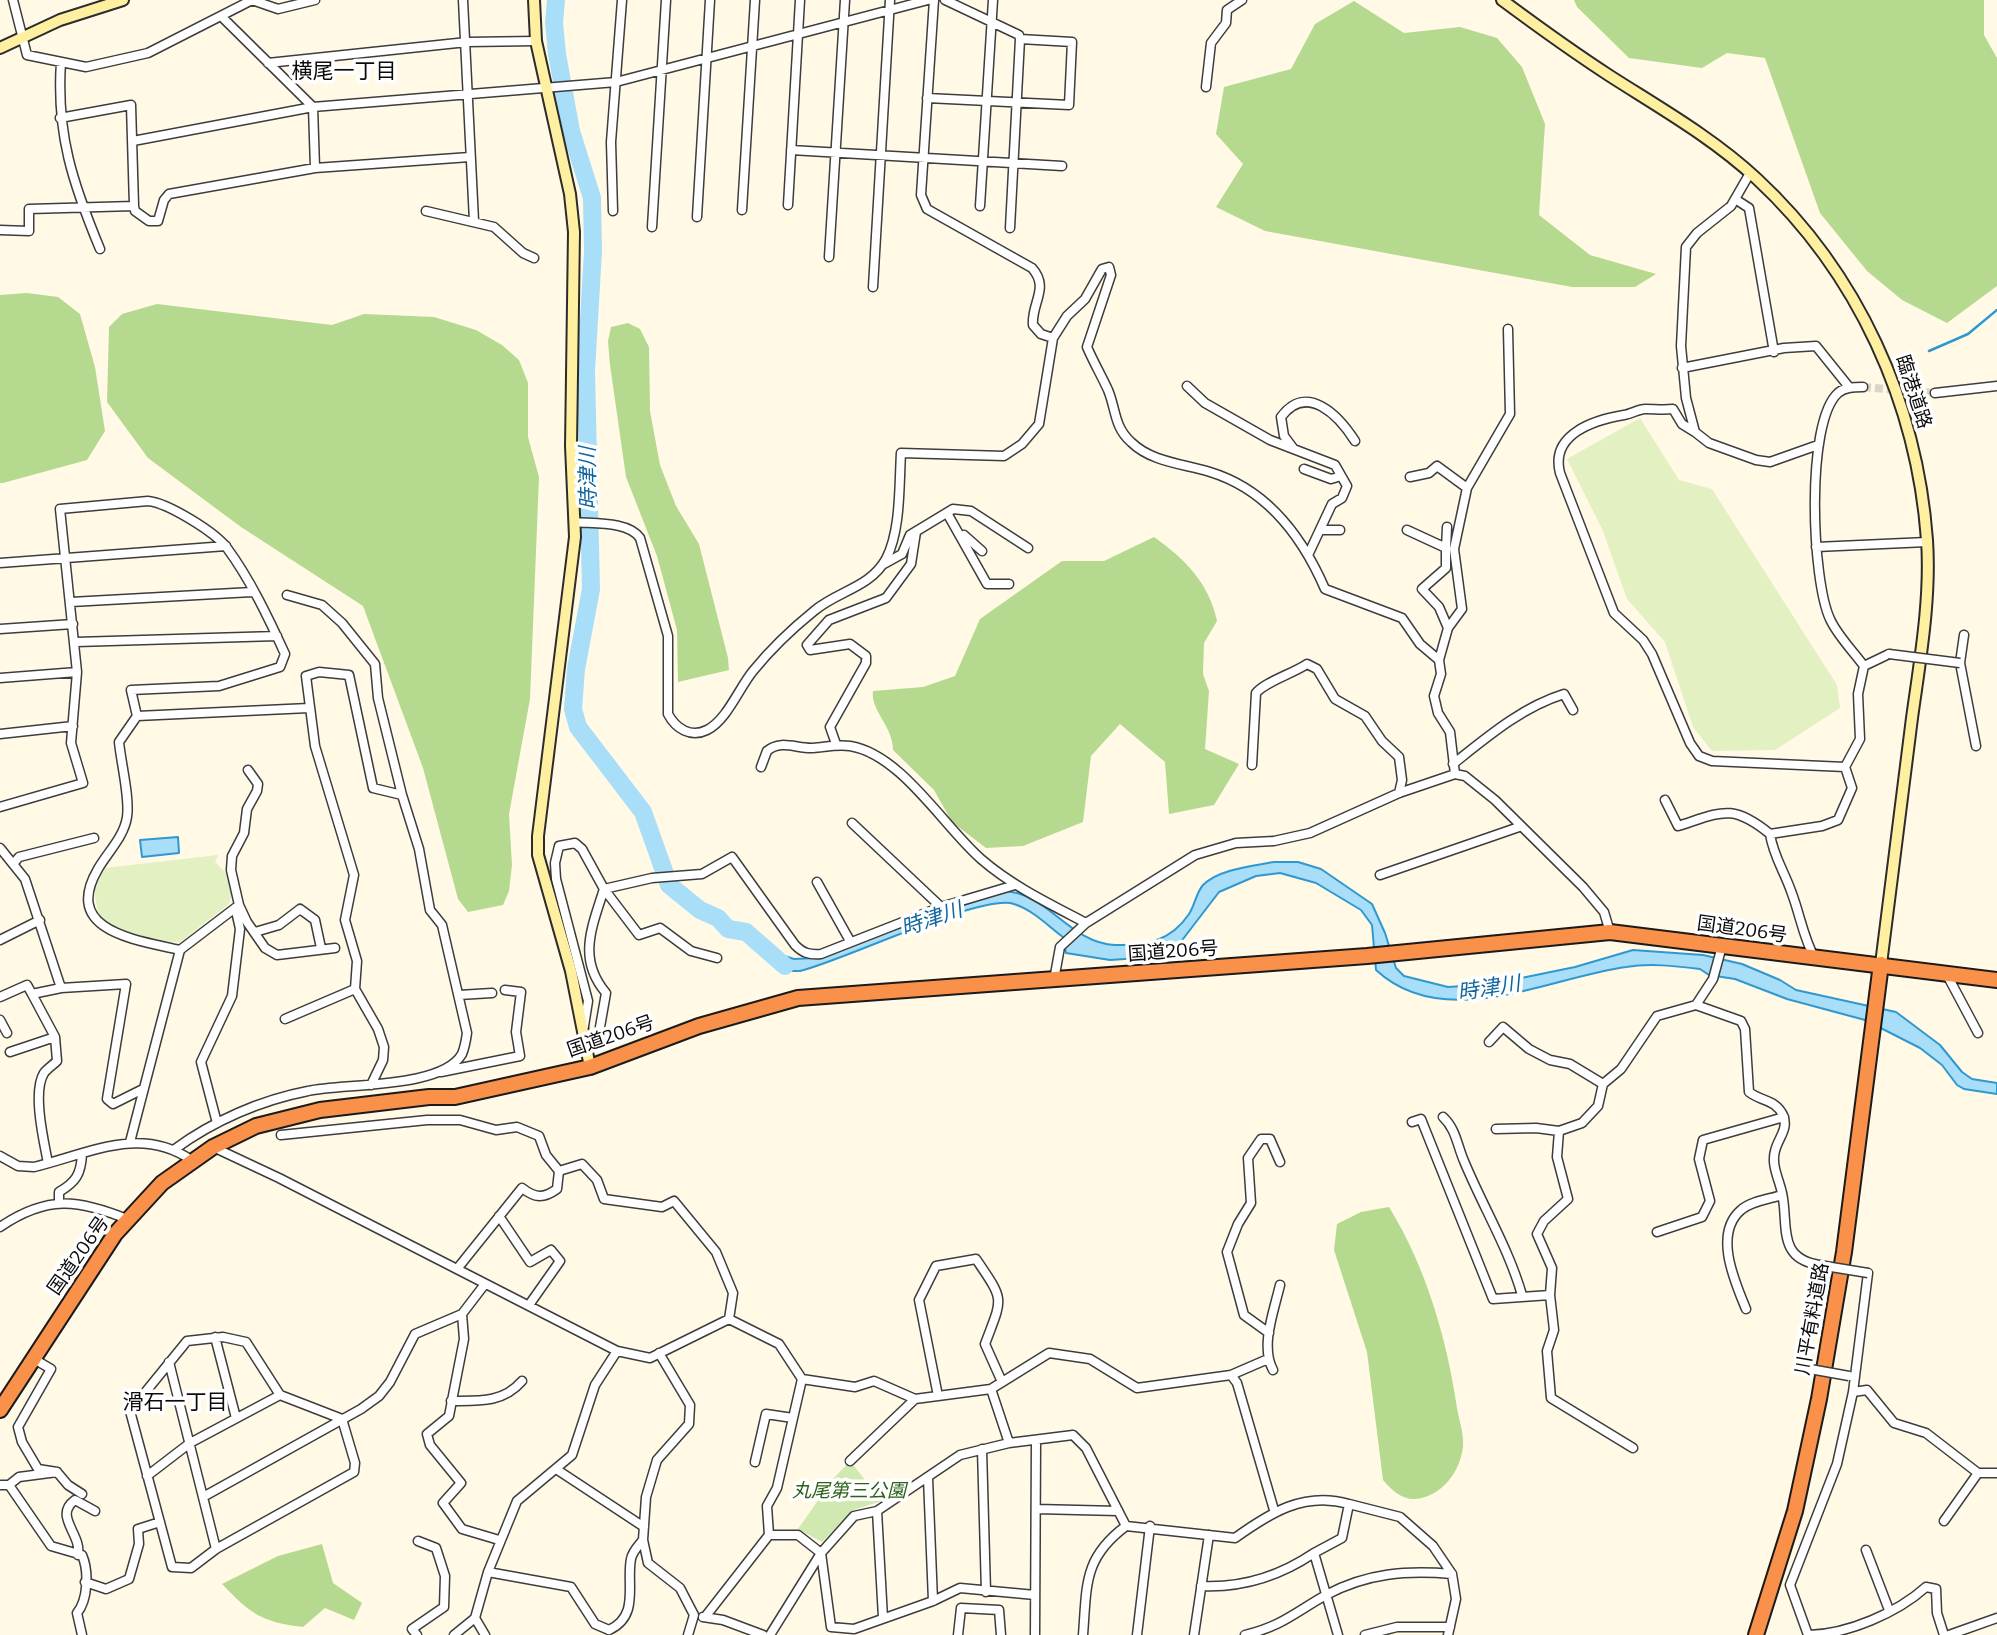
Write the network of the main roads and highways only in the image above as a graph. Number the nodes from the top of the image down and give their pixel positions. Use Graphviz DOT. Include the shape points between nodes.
graph roads {
  1 [pos="1881,964"];
  2 [pos="1997,981"];
  3 [pos="1874,1032"];
  4 [pos="0,1410"];
  5 [pos="1756,1635"];
  6 [pos="1764,1635"];
  1 -- 2 [label="highway, 国道206号"];
  1 -- 3 [label="highway, 川平有料道路"];
  1 -- 4 [label="highway, 国道206号" via="1721,951 1610,932 1367,956 798,998 699,1026 590,1067 455,1097 320,1110 256,1126 191,1160 162,1183 116,1234"];
  3 -- 5 [label="highway, 川平有料道路" via="1844,1252 1814,1422 1788,1537"];
  3 -- 6 [label="highway, 川平有料道路" via="1851,1246 1822,1432 1805,1507"];
}
